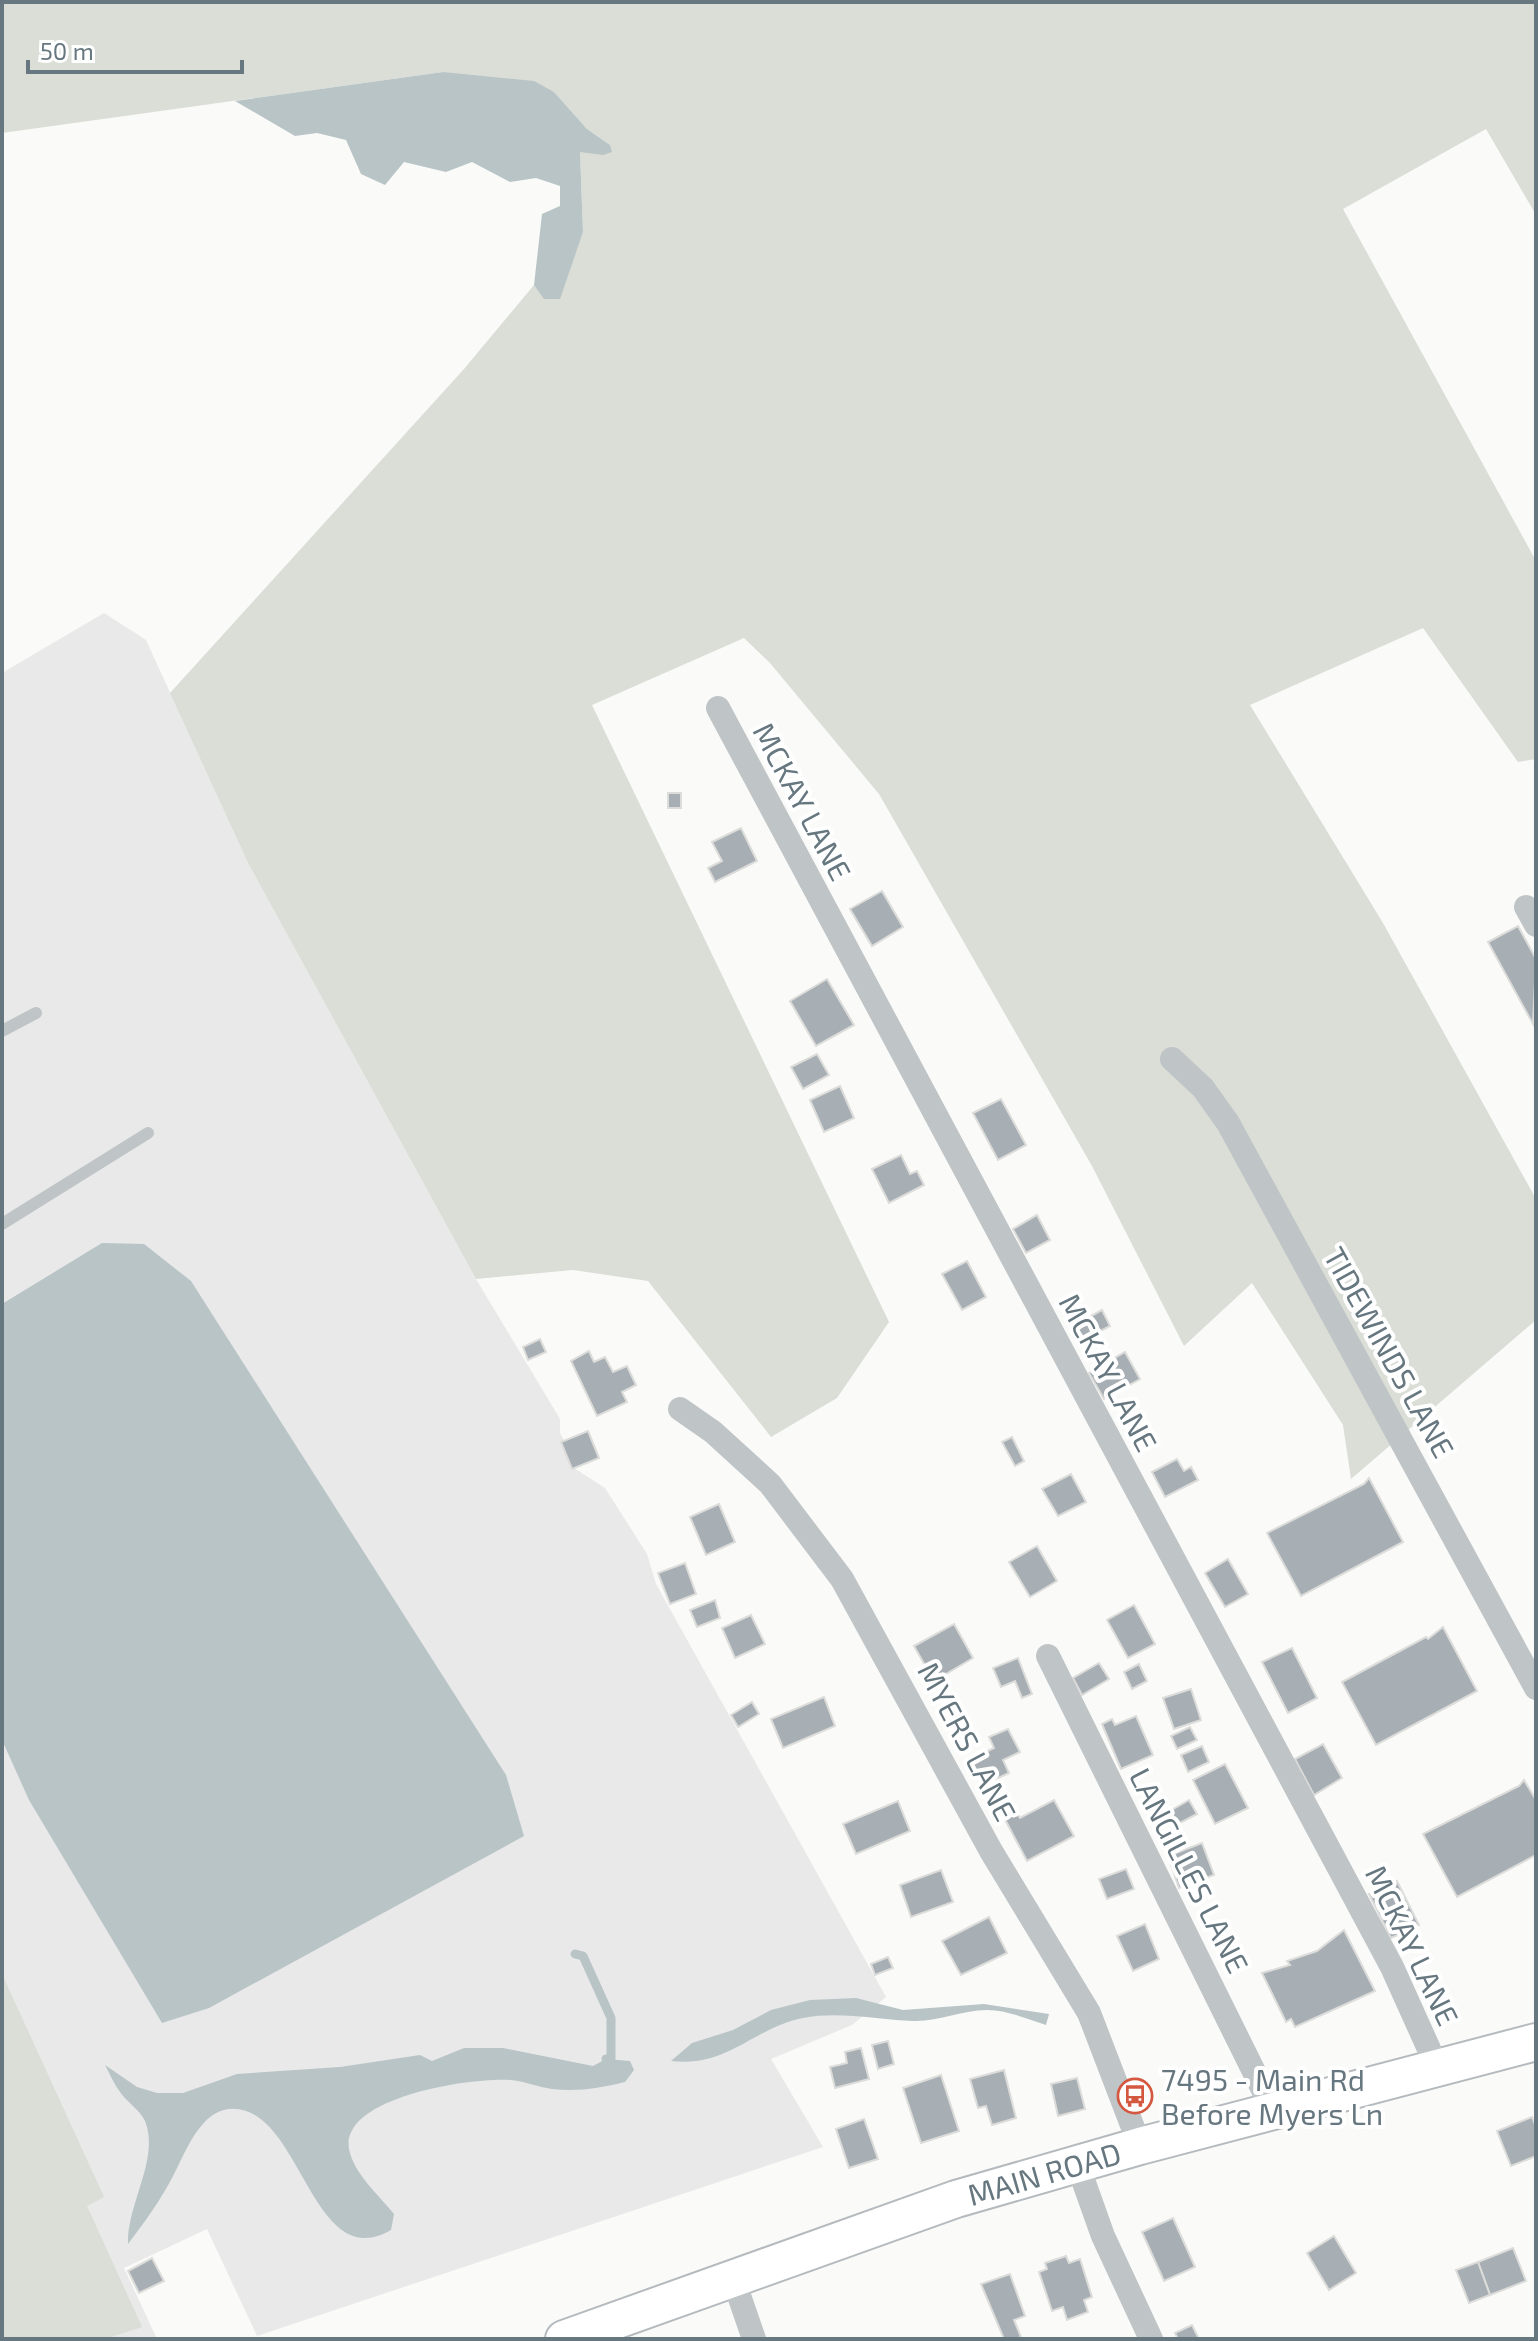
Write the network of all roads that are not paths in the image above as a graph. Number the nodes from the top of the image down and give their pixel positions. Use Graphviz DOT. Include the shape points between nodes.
graph roads {
  1 [pos="718,708"];
  2 [pos="36,1013"];
  3 [pos="2,1031"];
  4 [pos="1172,1059"];
  5 [pos="148,1133"];
  6 [pos="2,1224"];
  7 [pos="680,1409"];
  8 [pos="1048,1656"];
  9 [pos="1536,1688"];
  10 [pos="1536,2042"];
  11 [pos="1438,2069"];
  12 [pos="1274,2112"];
  13 [pos="1140,2146"];
  14 [pos="1077,2163"];
  15 [pos="734,2281"];
  16 [pos="564,2339"];
  17 [pos="754,2339"];
  18 [pos="1151,2339"];
  1 -- 11 [label="street, MCKAY LANE" via="1392,1967"];
  2 -- 3 [label="lane"];
  4 -- 9 [label="street, TIDEWINDS LANE" via="1203,1088 1228,1123"];
  5 -- 6 [label="lane"];
  7 -- 13 [label="street, MYERS LANE" via="770,1484 842,1579 991,1851 1089,2013"];
  8 -- 12 [label="street, LANGILLES LANE"];
  10 -- 11 [label="main road, MAIN ROAD"];
  11 -- 12 [label="main road, MAIN ROAD"];
  12 -- 13 [label="main road, MAIN ROAD"];
  13 -- 14 [label="main road, MAIN ROAD"];
  14 -- 15 [label="main road, MAIN ROAD" via="956,2199"];
  14 -- 18 [label="street" via="1103,2236"];
  15 -- 16 [label="main road, MAIN ROAD"];
  15 -- 17 [label="street"];
}
